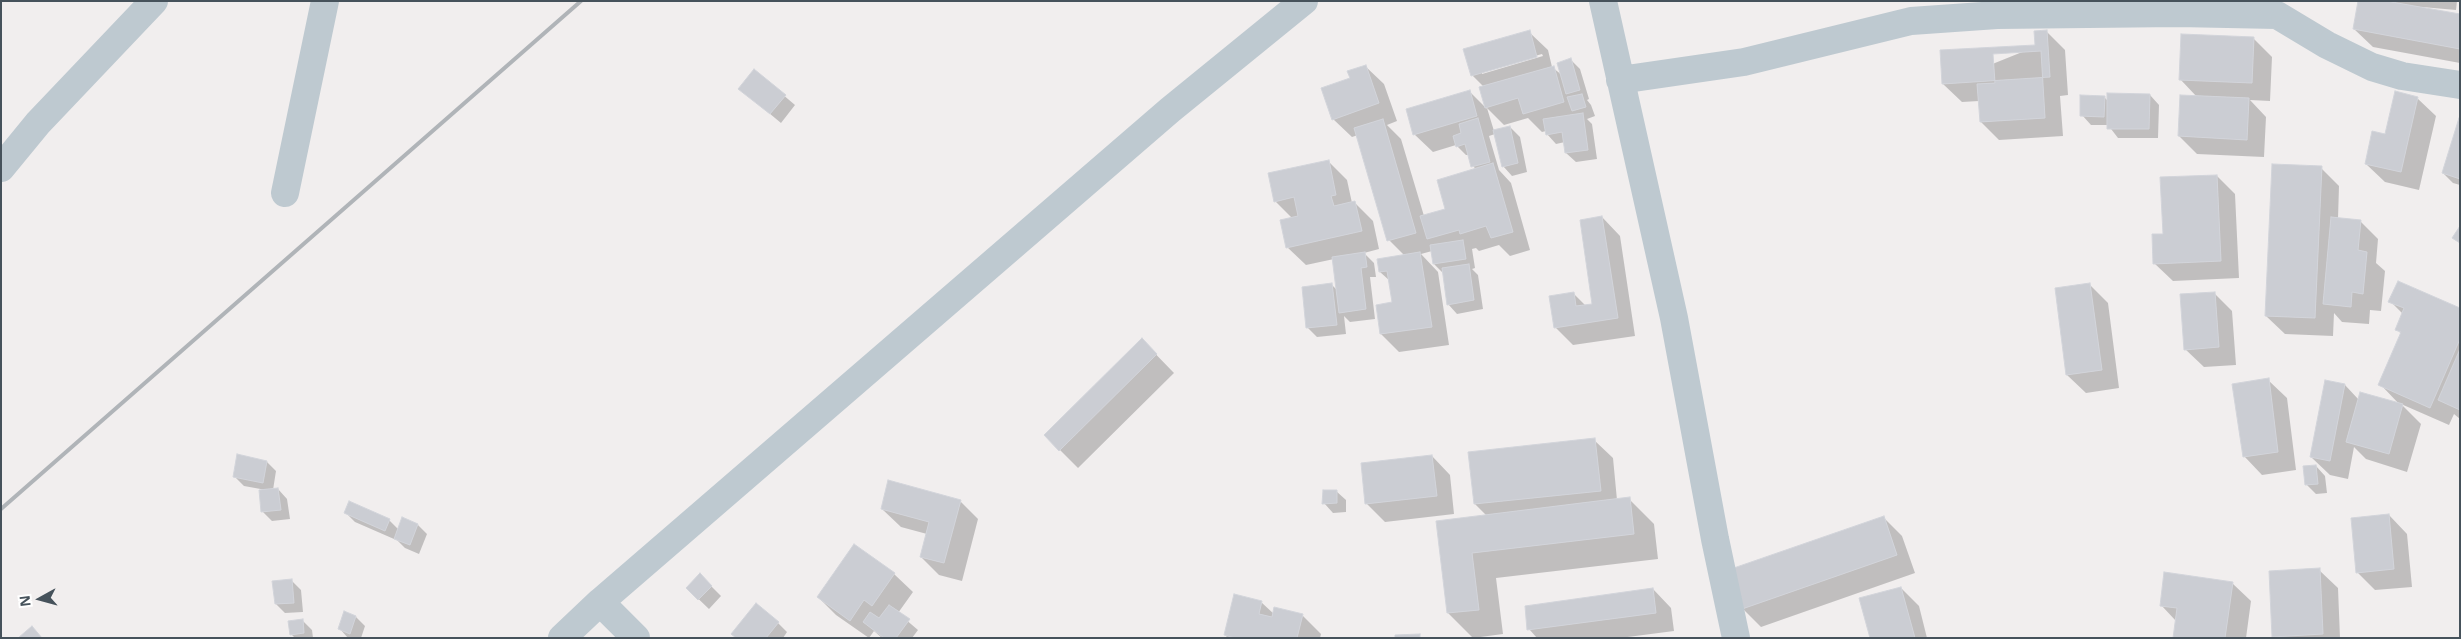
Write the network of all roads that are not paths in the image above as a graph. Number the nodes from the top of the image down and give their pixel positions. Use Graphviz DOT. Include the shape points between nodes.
graph roads {
  1 [pos="154,1"];
  2 [pos="325,1"];
  3 [pos="1304,1"];
  4 [pos="1603,1"];
  5 [pos="1620,80"];
  6 [pos="2460,85"];
  7 [pos="1,168"];
  8 [pos="285,193"];
  9 [pos="600,602"];
  10 [pos="562,638"];
  11 [pos="636,638"];
  12 [pos="1736,638"];
  1 -- 7 [label="street" via="38,123"];
  2 -- 8 [label="street"];
  3 -- 9 [label="street" via="1170,110"];
  4 -- 5 [label="street"];
  5 -- 6 [label="street" via="1744,62 1911,21 1997,14 2168,13 2277,15 2372,67 2402,76"];
  5 -- 12 [label="street" via="1674,318 1714,539"];
  9 -- 10 [label="street"];
  9 -- 11 [label="street"];
}
